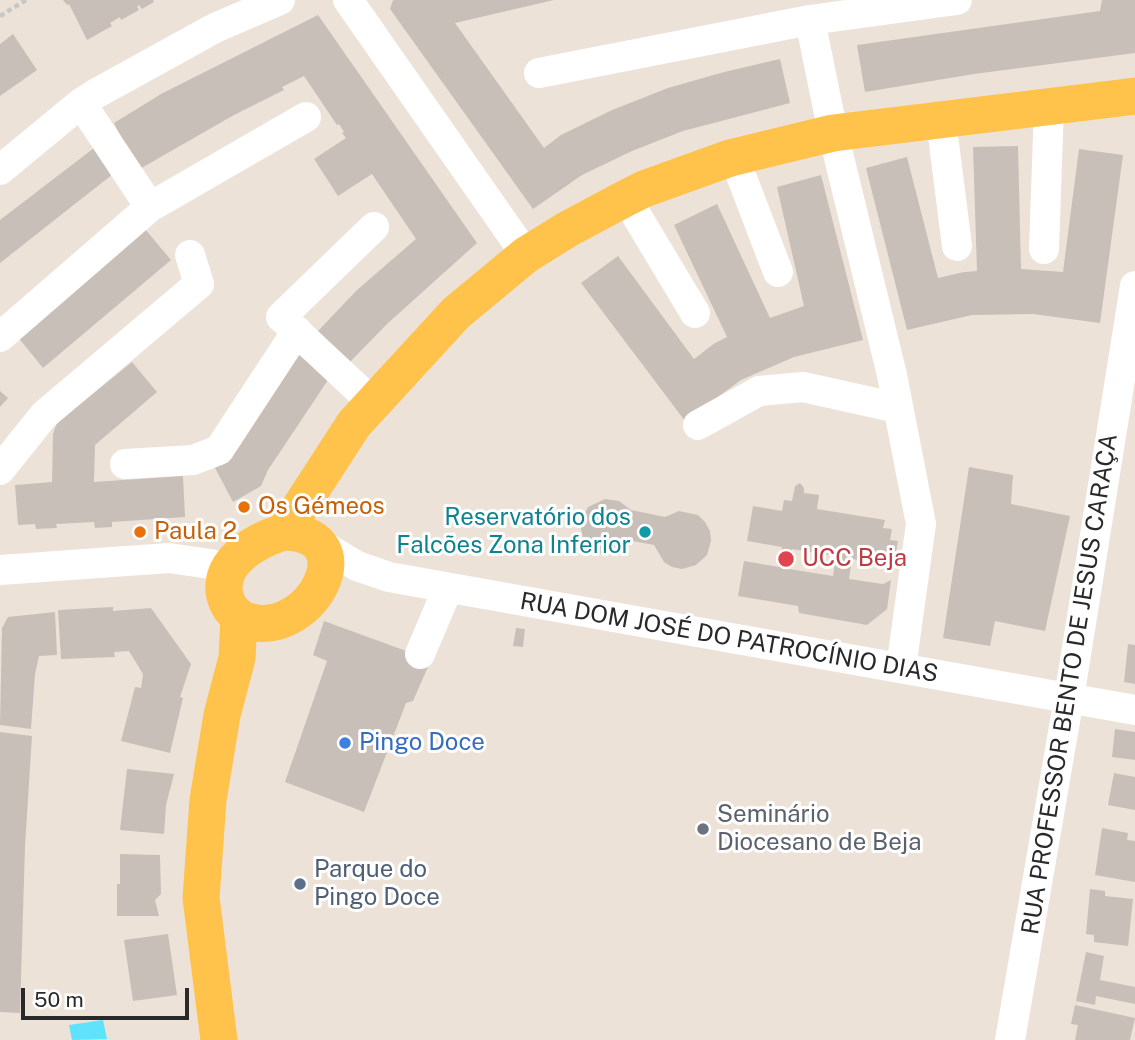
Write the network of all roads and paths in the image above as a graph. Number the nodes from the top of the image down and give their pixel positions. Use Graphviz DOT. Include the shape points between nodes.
graph roads {
  1 [pos="26,0"];
  2 [pos="280,0"];
  3 [pos="348,0"];
  4 [pos="957,0"];
  5 [pos="0,16"];
  6 [pos="810,20"];
  7 [pos="539,73"];
  8 [pos="1135,96"];
  9 [pos="81,103"];
  10 [pos="1049,107"];
  11 [pos="306,117"];
  12 [pos="941,120"];
  13 [pos="833,133"];
  14 [pos="734,157"];
  15 [pos="0,170"];
  16 [pos="626,198"];
  17 [pos="150,207"];
  18 [pos="374,227"];
  19 [pos="957,246"];
  20 [pos="1044,249"];
  21 [pos="190,255"];
  22 [pos="526,255"];
  23 [pos="778,272"];
  24 [pos="1135,286"];
  25 [pos="695,313"];
  26 [pos="297,331"];
  27 [pos="0,337"];
  28 [pos="1127,382"];
  29 [pos="373,403"];
  30 [pos="898,408"];
  31 [pos="698,425"];
  32 [pos="125,464"];
  33 [pos="0,470"];
  34 [pos="305,537"];
  35 [pos="169,558"];
  36 [pos="230,567"];
  37 [pos="0,570"];
  38 [pos="389,577"];
  39 [pos="448,588"];
  40 [pos="310,601"];
  41 [pos="244,614"];
  42 [pos="420,654"];
  43 [pos="901,668"];
  44 [pos="1069,698"];
  45 [pos="1135,710"];
  46 [pos="219,1040"];
  47 [pos="1010,1040"];
  1 -- 5 [label="path"];
  2 -- 9 [label="street" via="215,28"];
  3 -- 22 [label="street"];
  4 -- 6 [label="street"];
  6 -- 7 [label="street"];
  6 -- 13 [label="street"];
  8 -- 10 [label="main road"];
  9 -- 15 [label="street"];
  9 -- 17 [label="street"];
  10 -- 12 [label="main road"];
  10 -- 20 [label="street"];
  11 -- 17 [label="street"];
  12 -- 13 [label="main road"];
  12 -- 19 [label="street"];
  13 -- 14 [label="main road"];
  13 -- 30 [label="street"];
  14 -- 16 [label="main road"];
  14 -- 23 [label="street"];
  16 -- 22 [label="main road"];
  16 -- 25 [label="street"];
  17 -- 27 [label="street"];
  18 -- 26 [label="street" via="281,317"];
  21 -- 33 [label="street" via="199,284 44,415"];
  22 -- 29 [label="main road" via="456,313"];
  24 -- 28 [label="street, RUA PROFESSOR BENTO DE JESUS CARAÇA"];
  26 -- 29 [label="street"];
  26 -- 32 [label="street" via="219,450 193,460"];
  28 -- 44 [label="street, RUA PROFESSOR BENTO DE JESUS CARAÇA"];
  29 -- 34 [label="main road" via="318,475"];
  30 -- 31 [label="street" via="803,387 759,391"];
  30 -- 43 [label="street" via="921,524"];
  34 -- 36 [label="main road" via="261,540"];
  34 -- 38 [label="street, RUA DOM JOSÉ DO PATROCÍNIO DIAS" via="357,566"];
  34 -- 40 [label="main road" via="324,552 325,575"];
  35 -- 36 [label="street"];
  35 -- 37 [label="street"];
  35 -- 41 [label="street"];
  36 -- 41 [label="main road" via="224,594"];
  38 -- 39 [label="street, RUA DOM JOSÉ DO PATROCÍNIO DIAS"];
  38 -- 40 [label="street, RUA DOM JOSÉ DO PATROCÍNIO DIAS" via="339,586"];
  39 -- 42 [label="street"];
  39 -- 43 [label="street, RUA DOM JOSÉ DO PATROCÍNIO DIAS"];
  40 -- 41 [label="main road" via="285,619"];
  41 -- 46 [label="main road" via="208,800 201,898"];
  43 -- 44 [label="street, RUA DOM JOSÉ DO PATROCÍNIO DIAS"];
  44 -- 45 [label="street, RUA DOM JOSÉ DO PATROCÍNIO DIAS"];
  44 -- 47 [label="street, RUA PROFESSOR BENTO DE JESUS CARAÇA"];
}
